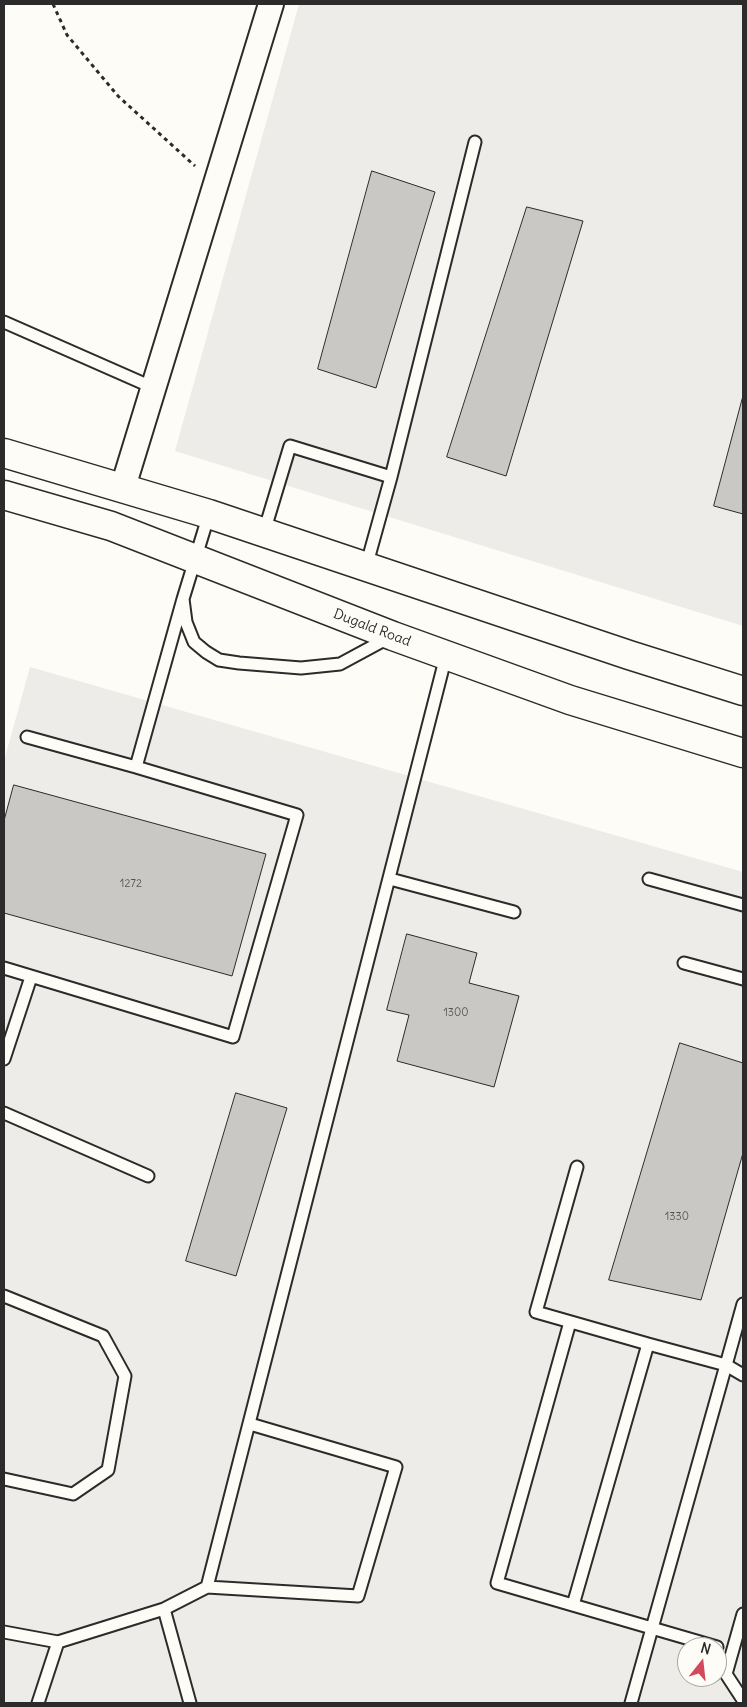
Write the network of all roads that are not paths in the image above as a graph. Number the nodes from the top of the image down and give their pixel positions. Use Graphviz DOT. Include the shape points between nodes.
graph roads {
  1 [pos="271,4"];
  2 [pos="475,142"];
  3 [pos="4,322"];
  4 [pos="154,388"];
  5 [pos="4,453"];
  6 [pos="391,477"];
  7 [pos="123,487"];
  8 [pos="4,495"];
  9 [pos="209,514"];
  10 [pos="264,532"];
  11 [pos="195,558"];
  12 [pos="366,567"];
  13 [pos="183,599"];
  14 [pos="393,636"];
  15 [pos="446,656"];
  16 [pos="743,691"];
  17 [pos="27,738"];
  18 [pos="743,753"];
  19 [pos="136,767"];
  20 [pos="649,878"];
  21 [pos="390,879"];
  22 [pos="743,905"];
  23 [pos="514,912"];
  24 [pos="684,963"];
  25 [pos="4,968"];
  26 [pos="30,977"];
  27 [pos="743,979"];
  28 [pos="4,1058"];
  29 [pos="4,1113"];
  30 [pos="577,1167"];
  31 [pos="148,1176"];
  32 [pos="4,1296"];
  33 [pos="743,1304"];
  34 [pos="570,1322"];
  35 [pos="648,1344"];
  36 [pos="726,1365"];
  37 [pos="743,1376"];
  38 [pos="250,1424"];
  39 [pos="4,1479"];
  40 [pos="207,1587"];
  41 [pos="573,1605"];
  42 [pos="164,1609"];
  43 [pos="743,1614"];
  44 [pos="652,1628"];
  45 [pos="4,1632"];
  46 [pos="683,1637"];
  47 [pos="58,1642"];
  48 [pos="727,1650"];
  49 [pos="732,1652"];
  50 [pos="743,1700"];
  51 [pos="38,1703"];
  52 [pos="190,1703"];
  53 [pos="631,1703"];
  1 -- 4 [label="street"];
  2 -- 6 [label="lane"];
  3 -- 4 [label="lane"];
  4 -- 7 [label="street"];
  5 -- 7 [label="main road"];
  6 -- 10 [label="lane" via="290,446"];
  6 -- 12 [label="lane"];
  7 -- 9 [label="main road"];
  8 -- 11 [label="main road, Dugald Road" via="111,526"];
  9 -- 10 [label="main road"];
  9 -- 11 [label="lane"];
  10 -- 12 [label="main road"];
  11 -- 13 [label="lane"];
  11 -- 14 [label="main road, Dugald Road"];
  12 -- 16 [label="main road"];
  13 -- 14 [label="lane" via="186,622 194,642 220,660 301,668 340,664"];
  13 -- 19 [label="lane"];
  14 -- 15 [label="main road, Dugald Road"];
  15 -- 18 [label="main road, Dugald Road" via="570,700"];
  15 -- 21 [label="lane"];
  17 -- 19 [label="lane"];
  19 -- 26 [label="lane" via="297,815 233,1036"];
  20 -- 22 [label="lane"];
  21 -- 23 [label="lane"];
  21 -- 38 [label="lane"];
  24 -- 27 [label="lane"];
  25 -- 26 [label="lane"];
  26 -- 28 [label="lane"];
  29 -- 31 [label="lane"];
  30 -- 34 [label="lane" via="536,1312"];
  32 -- 39 [label="lane" via="103,1336 125,1376 108,1470 73,1494"];
  33 -- 36 [label="lane"];
  34 -- 35 [label="lane"];
  34 -- 41 [label="lane" via="497,1583"];
  35 -- 36 [label="lane"];
  35 -- 41 [label="lane"];
  36 -- 37 [label="lane"];
  36 -- 44 [label="lane"];
  38 -- 40 [label="lane"];
  38 -- 40 [label="lane" via="396,1467 358,1596"];
  40 -- 42 [label="lane"];
  41 -- 44 [label="lane"];
  42 -- 47 [label="lane"];
  42 -- 52 [label="lane"];
  43 -- 49 [label="lane"];
  44 -- 46 [label="lane"];
  44 -- 53 [label="lane"];
  45 -- 47 [label="lane"];
  47 -- 51 [label="lane"];
  48 -- 49 [label="lane"];
  49 -- 50 [label="lane" via="726,1674"];
}
